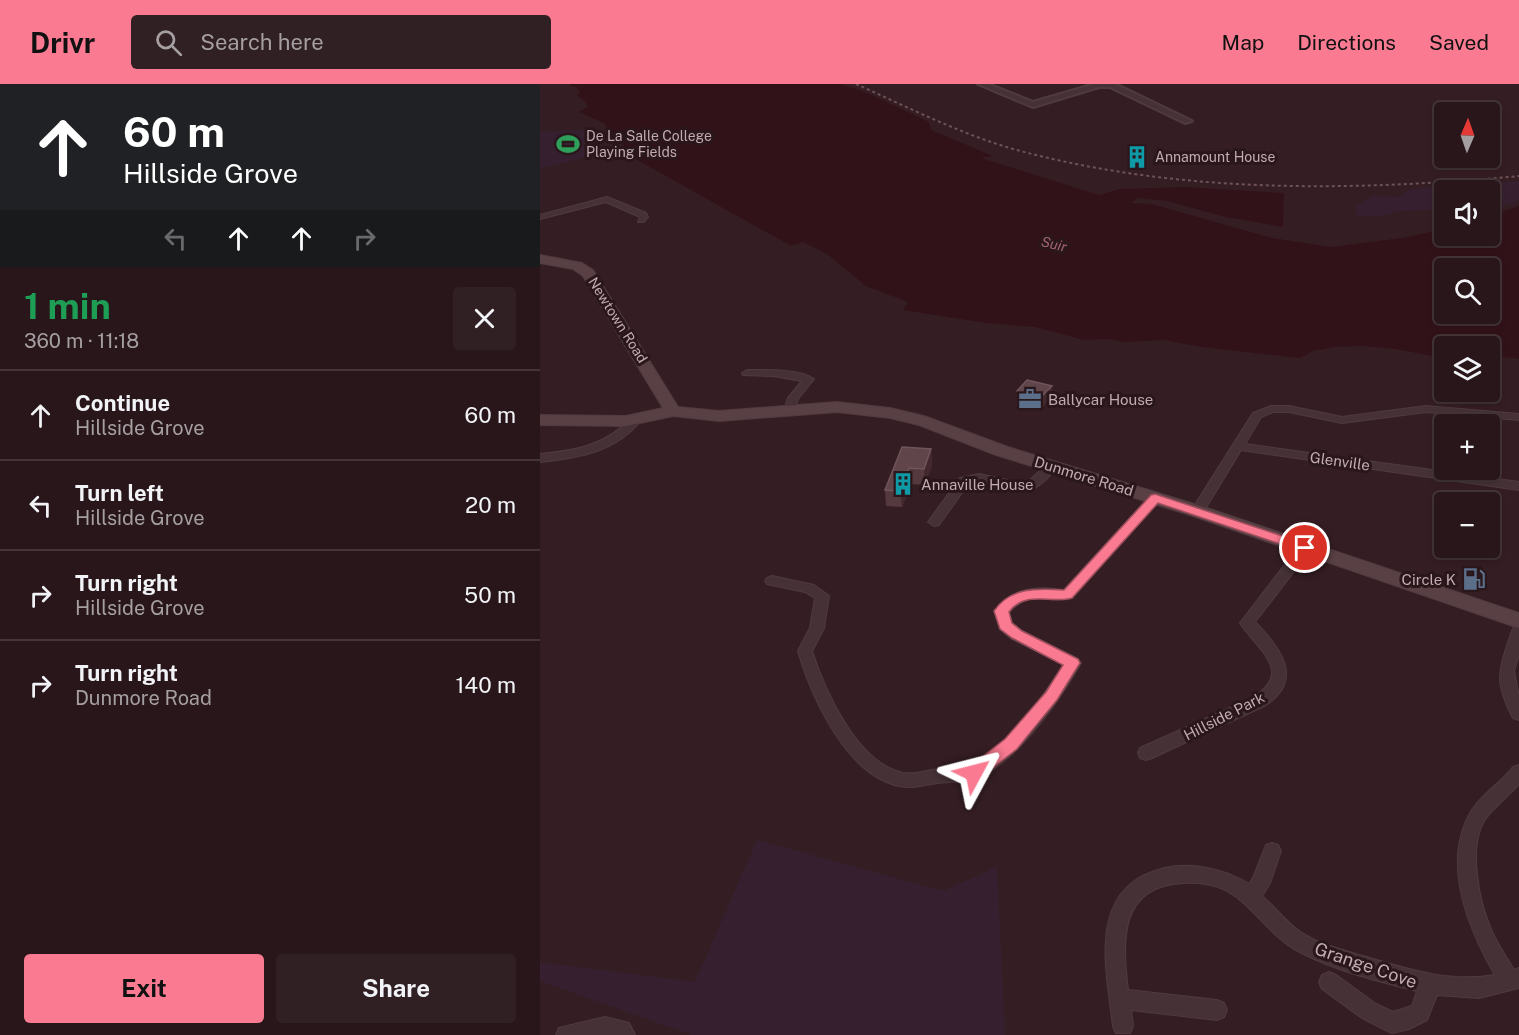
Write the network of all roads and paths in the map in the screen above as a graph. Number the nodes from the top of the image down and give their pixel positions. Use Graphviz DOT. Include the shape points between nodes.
graph roads {
  1 [pos="982,84"];
  2 [pos="1188,121"];
  3 [pos="540,217"];
  4 [pos="641,220"];
  5 [pos="540,260"];
  6 [pos="747,373"];
  7 [pos="790,410"];
  8 [pos="673,411"];
  9 [pos="1519,417"];
  10 [pos="634,420"];
  11 [pos="542,421"];
  12 [pos="1236,446"];
  13 [pos="540,458"];
  14 [pos="1052,466"];
  15 [pos="1519,486"];
  16 [pos="1155,498"];
  17 [pos="1197,511"];
  18 [pos="933,522"];
  19 [pos="1305,548"];
  20 [pos="772,581"];
  21 [pos="1519,621"];
  22 [pos="1519,631"];
  23 [pos="1519,714"];
  24 [pos="1146,753"];
  25 [pos="1519,772"];
  26 [pos="1272,851"];
  27 [pos="1250,897"];
  28 [pos="1514,980"];
  29 [pos="1329,982"];
  30 [pos="1428,986"];
  31 [pos="1120,999"];
  32 [pos="1216,1010"];
  33 [pos="1123,1026"];
  34 [pos="566,1035"];
  35 [pos="625,1035"];
  1 -- 2 [label="street" via="1033,105 1098,85 1112,85"];
  3 -- 4 [label="street" via="607,199 643,215"];
  5 -- 8 [label="main road, Newtown Road" via="581,267 588,273"];
  6 -- 7 [label="street" via="809,379 793,398"];
  7 -- 8 [label="main road, Dunmore Road" via="719,416"];
  7 -- 14 [label="main road, Dunmore Road" via="848,407 890,413"];
  8 -- 10 [label="main road, Dunmore Road"];
  9 -- 12 [label="street" via="1426,409 1342,420 1270,409 1257,415"];
  10 -- 11 [label="main road, Dunmore Road"];
  10 -- 13 [label="street" via="620,436 608,442 564,457"];
  12 -- 15 [label="street, Glenville"];
  12 -- 17 [label="street"];
  14 -- 16 [label="main road, Dunmore Road"];
  14 -- 18 [label="street" via="1028,488 969,478"];
  16 -- 17 [label="main road, Dunmore Road"];
  16 -- 20 [label="street" via="1067,595 1032,593 1002,611 1005,626 1017,635 1072,663 1052,696 1011,744 974,773 903,780 873,768 836,723 811,674 805,651 817,628 822,596 809,588"];
  17 -- 19 [label="main road, Dunmore Road"];
  19 -- 21 [label="main road, Dunmore Road"];
  19 -- 24 [label="street, Hillside Park" via="1247,623 1277,658 1280,675 1273,690 1258,702"];
  22 -- 23 [label="street" via="1506,671 1510,695"];
  25 -- 28 [label="street, Grange Cove" via="1476,818 1469,839 1470,888 1480,926"];
  26 -- 27 [label="street" via="1261,884"];
  27 -- 30 [label="street, Grange Cove" via="1293,937 1331,956"];
  27 -- 31 [label="street, Grange Cove" via="1223,880 1182,873 1154,879 1134,891 1117,925 1115,950"];
  28 -- 30 [label="street, Grange Cove" via="1469,989"];
  29 -- 30 [label="street, Grange Cove" via="1392,1023 1414,1019 1426,1006"];
  31 -- 32 [label="street"];
  31 -- 33 [label="street, Grange Cove"];
  34 -- 35 [label="street" via="605,1027 622,1030"];
}
